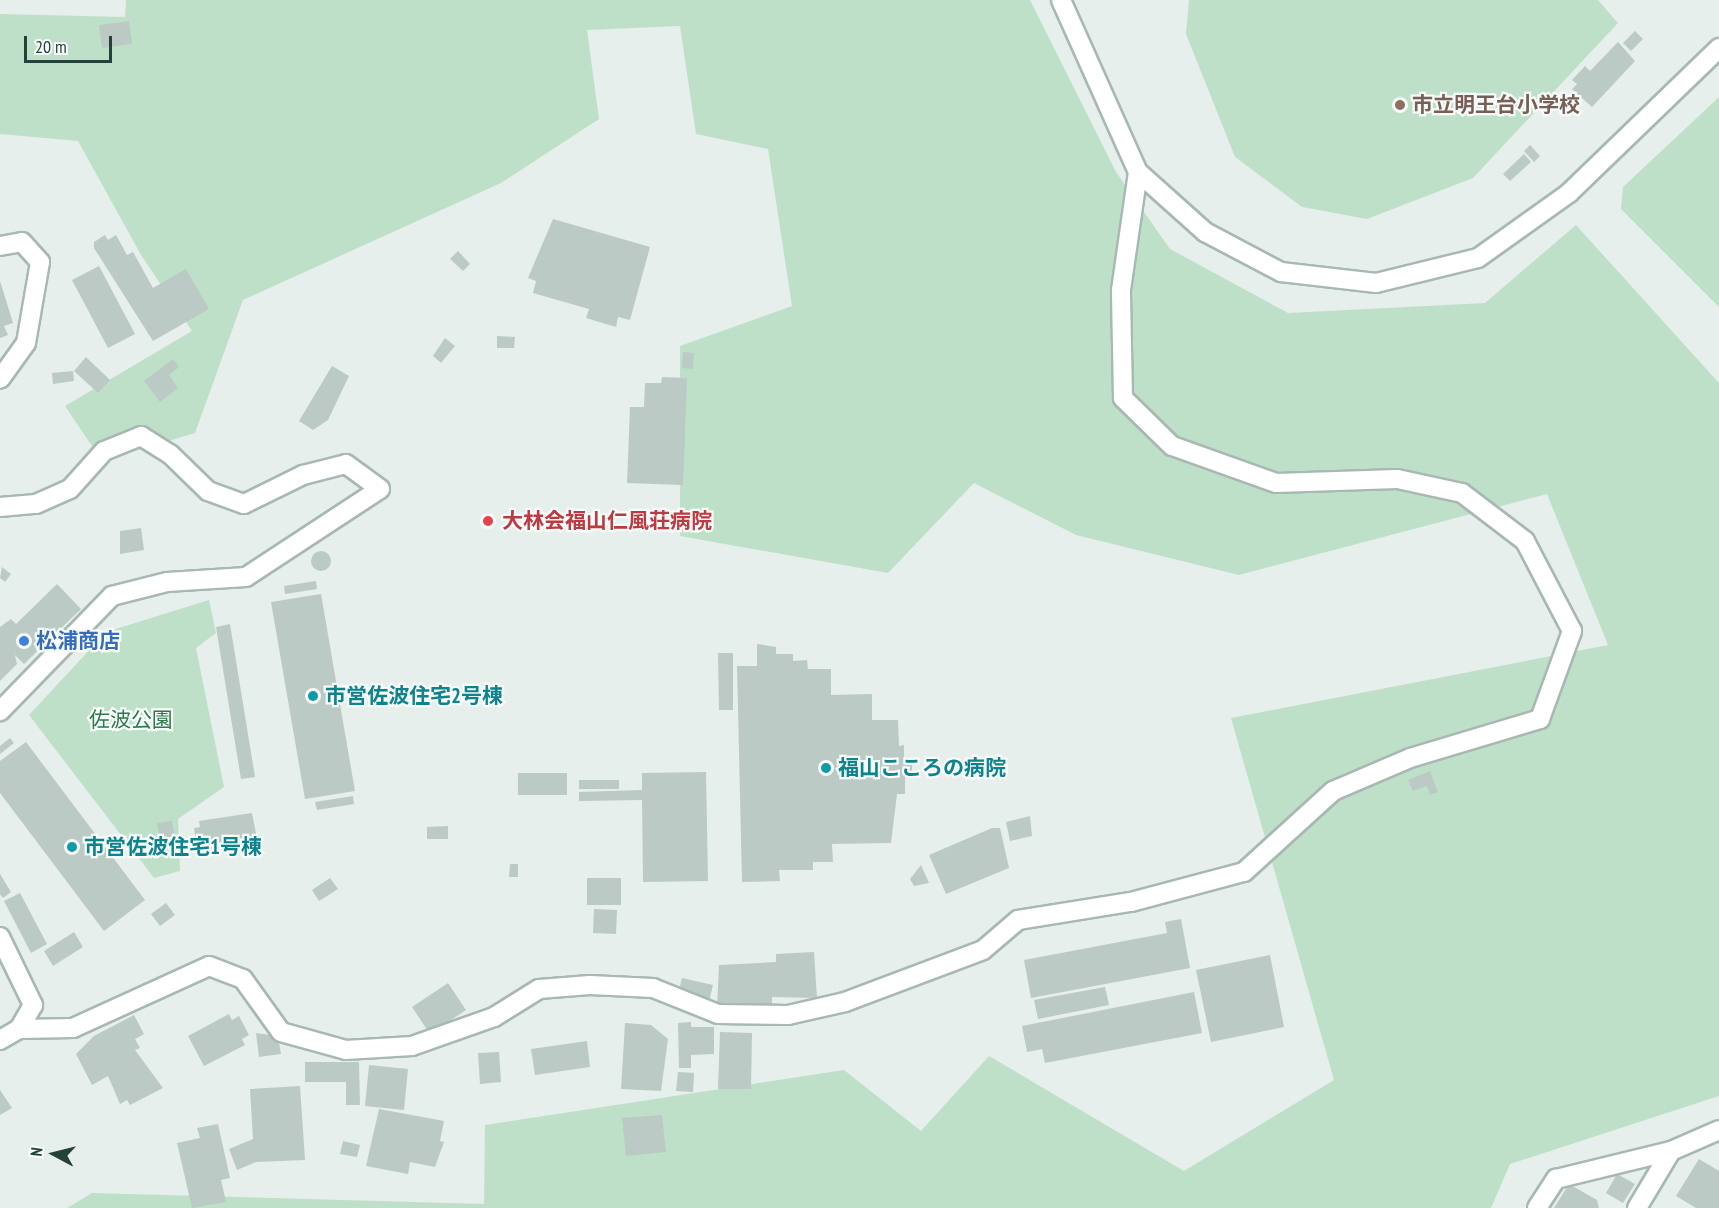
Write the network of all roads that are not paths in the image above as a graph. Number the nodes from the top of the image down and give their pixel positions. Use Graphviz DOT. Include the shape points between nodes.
graph roads {
  1 [pos="1061,0"];
  2 [pos="1719,48"];
  3 [pos="1138,172"];
  4 [pos="0,246"];
  5 [pos="0,379"];
  6 [pos="0,507"];
  7 [pos="0,711"];
  8 [pos="0,937"];
  9 [pos="19,1029"];
  10 [pos="0,1040"];
  11 [pos="1719,1130"];
  12 [pos="1671,1151"];
  13 [pos="1538,1208"];
  14 [pos="1637,1208"];
  1 -- 3 [label="street"];
  2 -- 3 [label="street" via="1569,193 1478,258 1376,283 1281,272 1205,232"];
  3 -- 9 [label="street" via="1121,290 1124,398 1172,446 1276,483 1397,479 1462,493 1525,541 1572,631 1540,719 1410,758 1333,791 1244,872 1131,902 1018,920 983,950 845,1002 788,1016 718,1014 653,988 539,988 494,1017 412,1046 346,1050 281,1032 243,979 209,966 73,1028"];
  4 -- 5 [label="street" via="22,242 40,262 26,343"];
  6 -- 7 [label="street" via="36,504 70,489 104,451 141,436 170,454 208,491 244,504 303,475 346,464 380,489 246,577 168,582 112,596"];
  8 -- 9 [label="street" via="33,1005"];
  9 -- 10 [label="street"];
  11 -- 12 [label="street"];
  12 -- 13 [label="street" via="1556,1179"];
  12 -- 14 [label="street"];
}
